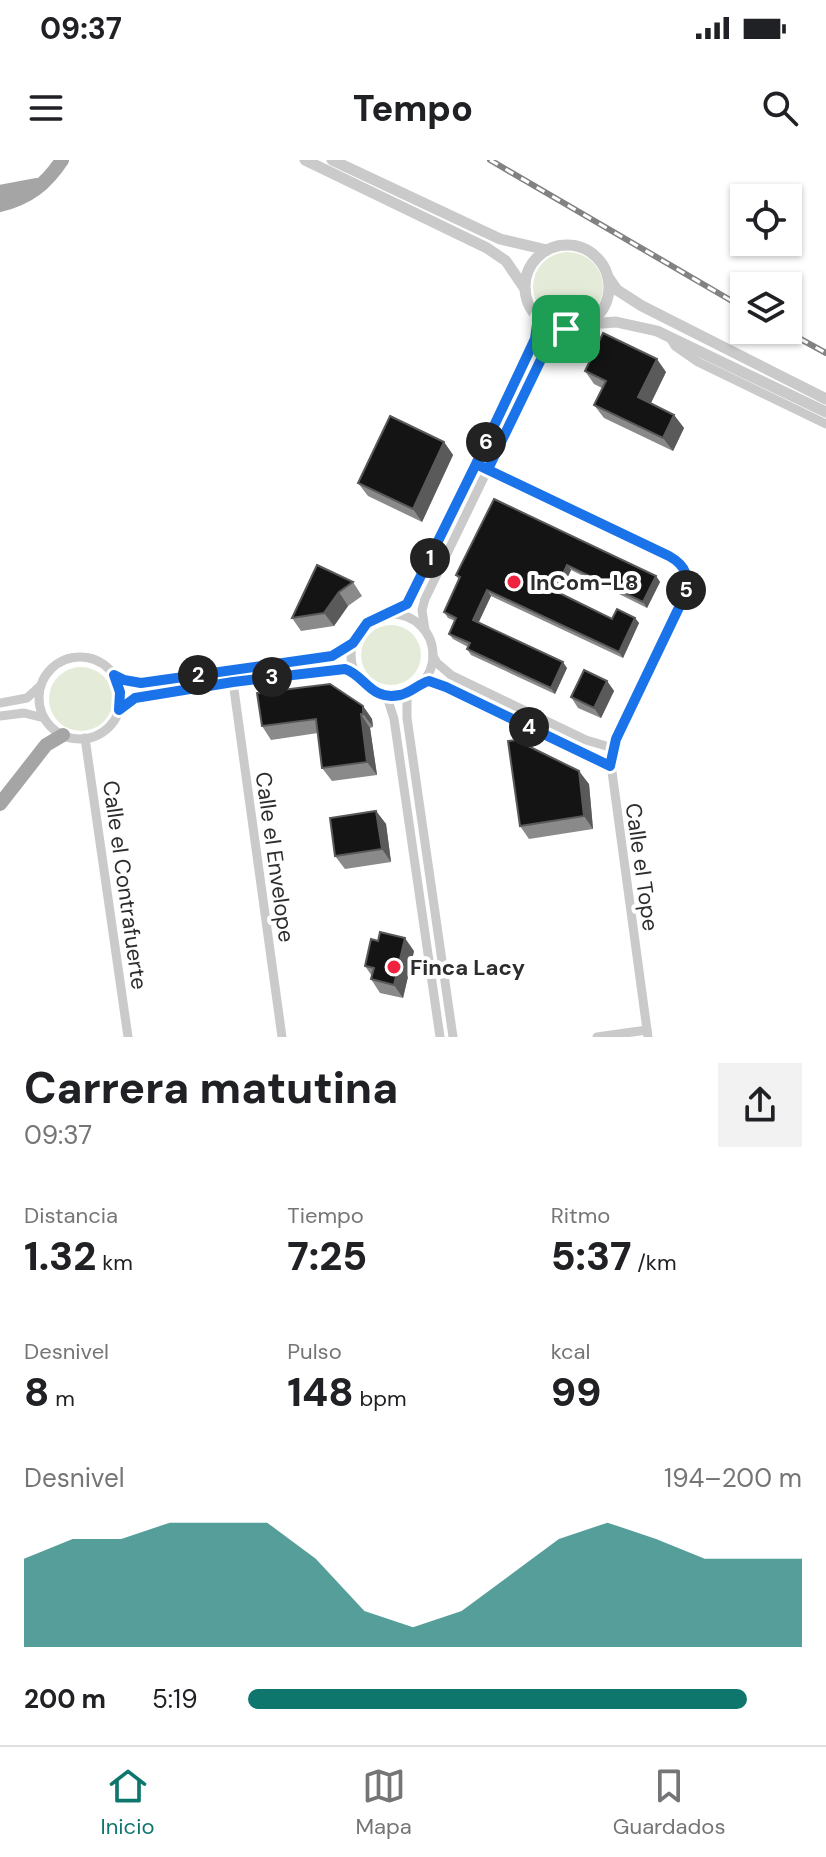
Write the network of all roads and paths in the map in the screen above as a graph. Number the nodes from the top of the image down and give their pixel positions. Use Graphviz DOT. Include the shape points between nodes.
graph roads {
  1 [pos="62,160"];
  2 [pos="305,160"];
  3 [pos="332,160"];
  4 [pos="50,177"];
  5 [pos="0,192"];
  6 [pos="0,205"];
  7 [pos="547,250"];
  8 [pos="608,277"];
  9 [pos="525,290"];
  10 [pos="538,317"];
  11 [pos="587,324"];
  12 [pos="566,329"];
  13 [pos="669,336"];
  14 [pos="826,399"];
  15 [pos="826,412"];
  16 [pos="826,424"];
  17 [pos="476,464"];
  18 [pos="488,469"];
  19 [pos="390,614"];
  20 [pos="425,630"];
  21 [pos="353,643"];
  22 [pos="433,656"];
  23 [pos="355,672"];
  24 [pos="114,675"];
  25 [pos="233,682"];
  26 [pos="422,683"];
  27 [pos="41,684"];
  28 [pos="410,692"];
  29 [pos="382,695"];
  30 [pos="0,703"];
  31 [pos="119,710"];
  32 [pos="0,716"];
  33 [pos="44,718"];
  34 [pos="63,735"];
  35 [pos="85,738"];
  36 [pos="613,748"];
  37 [pos="610,766"];
  38 [pos="0,804"];
  39 [pos="647,1034"];
  40 [pos="128,1037"];
  41 [pos="282,1037"];
  42 [pos="440,1037"];
  43 [pos="453,1037"];
  44 [pos="597,1037"];
  1 -- 4 [label="main road"];
  2 -- 9 [label="street" via="487,248 506,261"];
  3 -- 7 [label="street" via="500,239"];
  4 -- 5 [label="main road"];
  4 -- 6 [label="main road" via="28,195"];
  7 -- 8 [label="street" via="579,247 598,258"];
  7 -- 9 [label="street" via="530,267"];
  8 -- 11 [label="street" via="603,309"];
  8 -- 14 [label="street" via="617,290 655,313"];
  9 -- 10 [label="street"];
  10 -- 12 [label="street"];
  10 -- 17 [label="street" via="535,339"];
  11 -- 12 [label="street"];
  11 -- 13 [label="street" via="631,324"];
  12 -- 18 [label="street" via="548,345"];
  13 -- 15 [label="street"];
  13 -- 16 [label="street" via="698,362"];
  17 -- 18 [label="street"];
  17 -- 19 [label="street" via="413,594"];
  18 -- 20 [label="street" via="425,599"];
  18 -- 36 [label="street, Calle el Tope" via="676,560 687,575 684,597"];
  19 -- 20 [label="street" via="403,615"];
  19 -- 21 [label="street" via="367,623"];
  20 -- 22 [label="street"];
  21 -- 23 [label="street"];
  21 -- 24 [label="street" via="332,656 157,681 134,683"];
  22 -- 26 [label="street"];
  22 -- 36 [label="street" via="451,675"];
  23 -- 25 [label="street" via="337,669"];
  23 -- 29 [label="street"];
  24 -- 27 [label="street" via="92,659 75,657 58,663"];
  24 -- 31 [label="street"];
  25 -- 31 [label="street" via="135,698"];
  25 -- 41 [label="street, Calle el Envelope"];
  26 -- 28 [label="street"];
  26 -- 37 [label="street" via="446,687"];
  27 -- 30 [label="street" via="27,698"];
  27 -- 33 [label="street"];
  28 -- 29 [label="street"];
  28 -- 43 [label="street" via="407,718"];
  29 -- 42 [label="street" via="394,719"];
  31 -- 35 [label="street" via="106,729"];
  32 -- 33 [label="street" via="24,713"];
  33 -- 34 [label="street"];
  34 -- 35 [label="street"];
  34 -- 38 [label="main road" via="46,745"];
  35 -- 40 [label="street, Calle el Contrafuerte"];
  36 -- 37 [label="street, Calle el Tope"];
  37 -- 39 [label="street, Calle el Tope"];
  39 -- 44 [label="street"];
}
